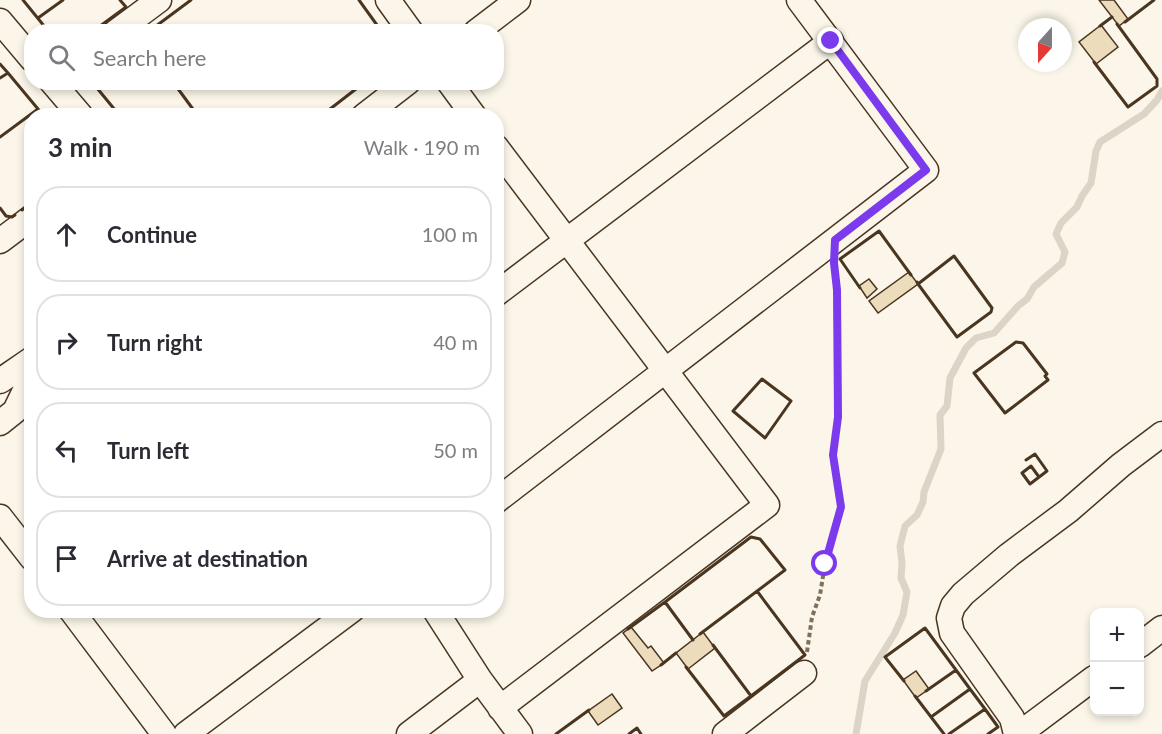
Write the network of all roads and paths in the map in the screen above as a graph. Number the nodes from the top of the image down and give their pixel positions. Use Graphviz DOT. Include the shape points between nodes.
graph roads {
  1 [pos="159,0"];
  2 [pos="388,0"];
  3 [pos="518,0"];
  4 [pos="799,0"];
  5 [pos="0,21"];
  6 [pos="127,24"];
  7 [pos="405,24"];
  8 [pos="486,24"];
  9 [pos="831,41"];
  10 [pos="24,50"];
  11 [pos="59,90"];
  12 [pos="398,90"];
  13 [pos="455,90"];
  14 [pos="74,108"];
  15 [pos="374,108"];
  16 [pos="468,108"];
  17 [pos="504,158"];
  18 [pos="24,222"];
  19 [pos="2,236"];
  20 [pos="565,240"];
  21 [pos="835,240"];
  22 [pos="504,288"];
  23 [pos="24,364"];
  24 [pos="665,372"];
  25 [pos="0,381"];
  26 [pos="24,392"];
  27 [pos="0,423"];
  28 [pos="1162,434"];
  29 [pos="504,495"];
  30 [pos="0,517"];
  31 [pos="24,548"];
  32 [pos="77,618"];
  33 [pos="341,618"];
  34 [pos="440,618"];
  35 [pos="1162,628"];
  36 [pos="1144,642"];
  37 [pos="804,673"];
  38 [pos="480,680"];
  39 [pos="1090,682"];
  40 [pos="500,708"];
  41 [pos="164,734"];
  42 [pos="186,734"];
  43 [pos="410,734"];
  44 [pos="520,734"];
  45 [pos="725,734"];
  46 [pos="1018,734"];
  1 -- 6 [label="street"];
  2 -- 7 [label="street"];
  3 -- 8 [label="street"];
  4 -- 9 [label="street"];
  5 -- 10 [label="street"];
  9 -- 20 [label="street"];
  9 -- 21 [label="street" via="926,170"];
  11 -- 14 [label="street"];
  12 -- 15 [label="street"];
  13 -- 16 [label="street"];
  17 -- 20 [label="street"];
  18 -- 19 [label="street"];
  20 -- 22 [label="street"];
  20 -- 24 [label="street"];
  21 -- 24 [label="street"];
  21 -- 37 [label="path" via="838,417 833,455 841,507 812,617"];
  23 -- 25 [label="street"];
  24 -- 29 [label="street"];
  24 -- 40 [label="street" via="767,505"];
  26 -- 27 [label="street" via="15,411"];
  28 -- 46 [label="street" via="1009,555 953,606 949,618 952,633 1012,718"];
  30 -- 31 [label="street"];
  32 -- 41 [label="street"];
  33 -- 42 [label="street"];
  34 -- 38 [label="street"];
  35 -- 36 [label="street"];
  37 -- 45 [label="street"];
  38 -- 40 [label="street"];
  38 -- 43 [label="street"];
  39 -- 46 [label="street"];
  40 -- 44 [label="street"];
}
